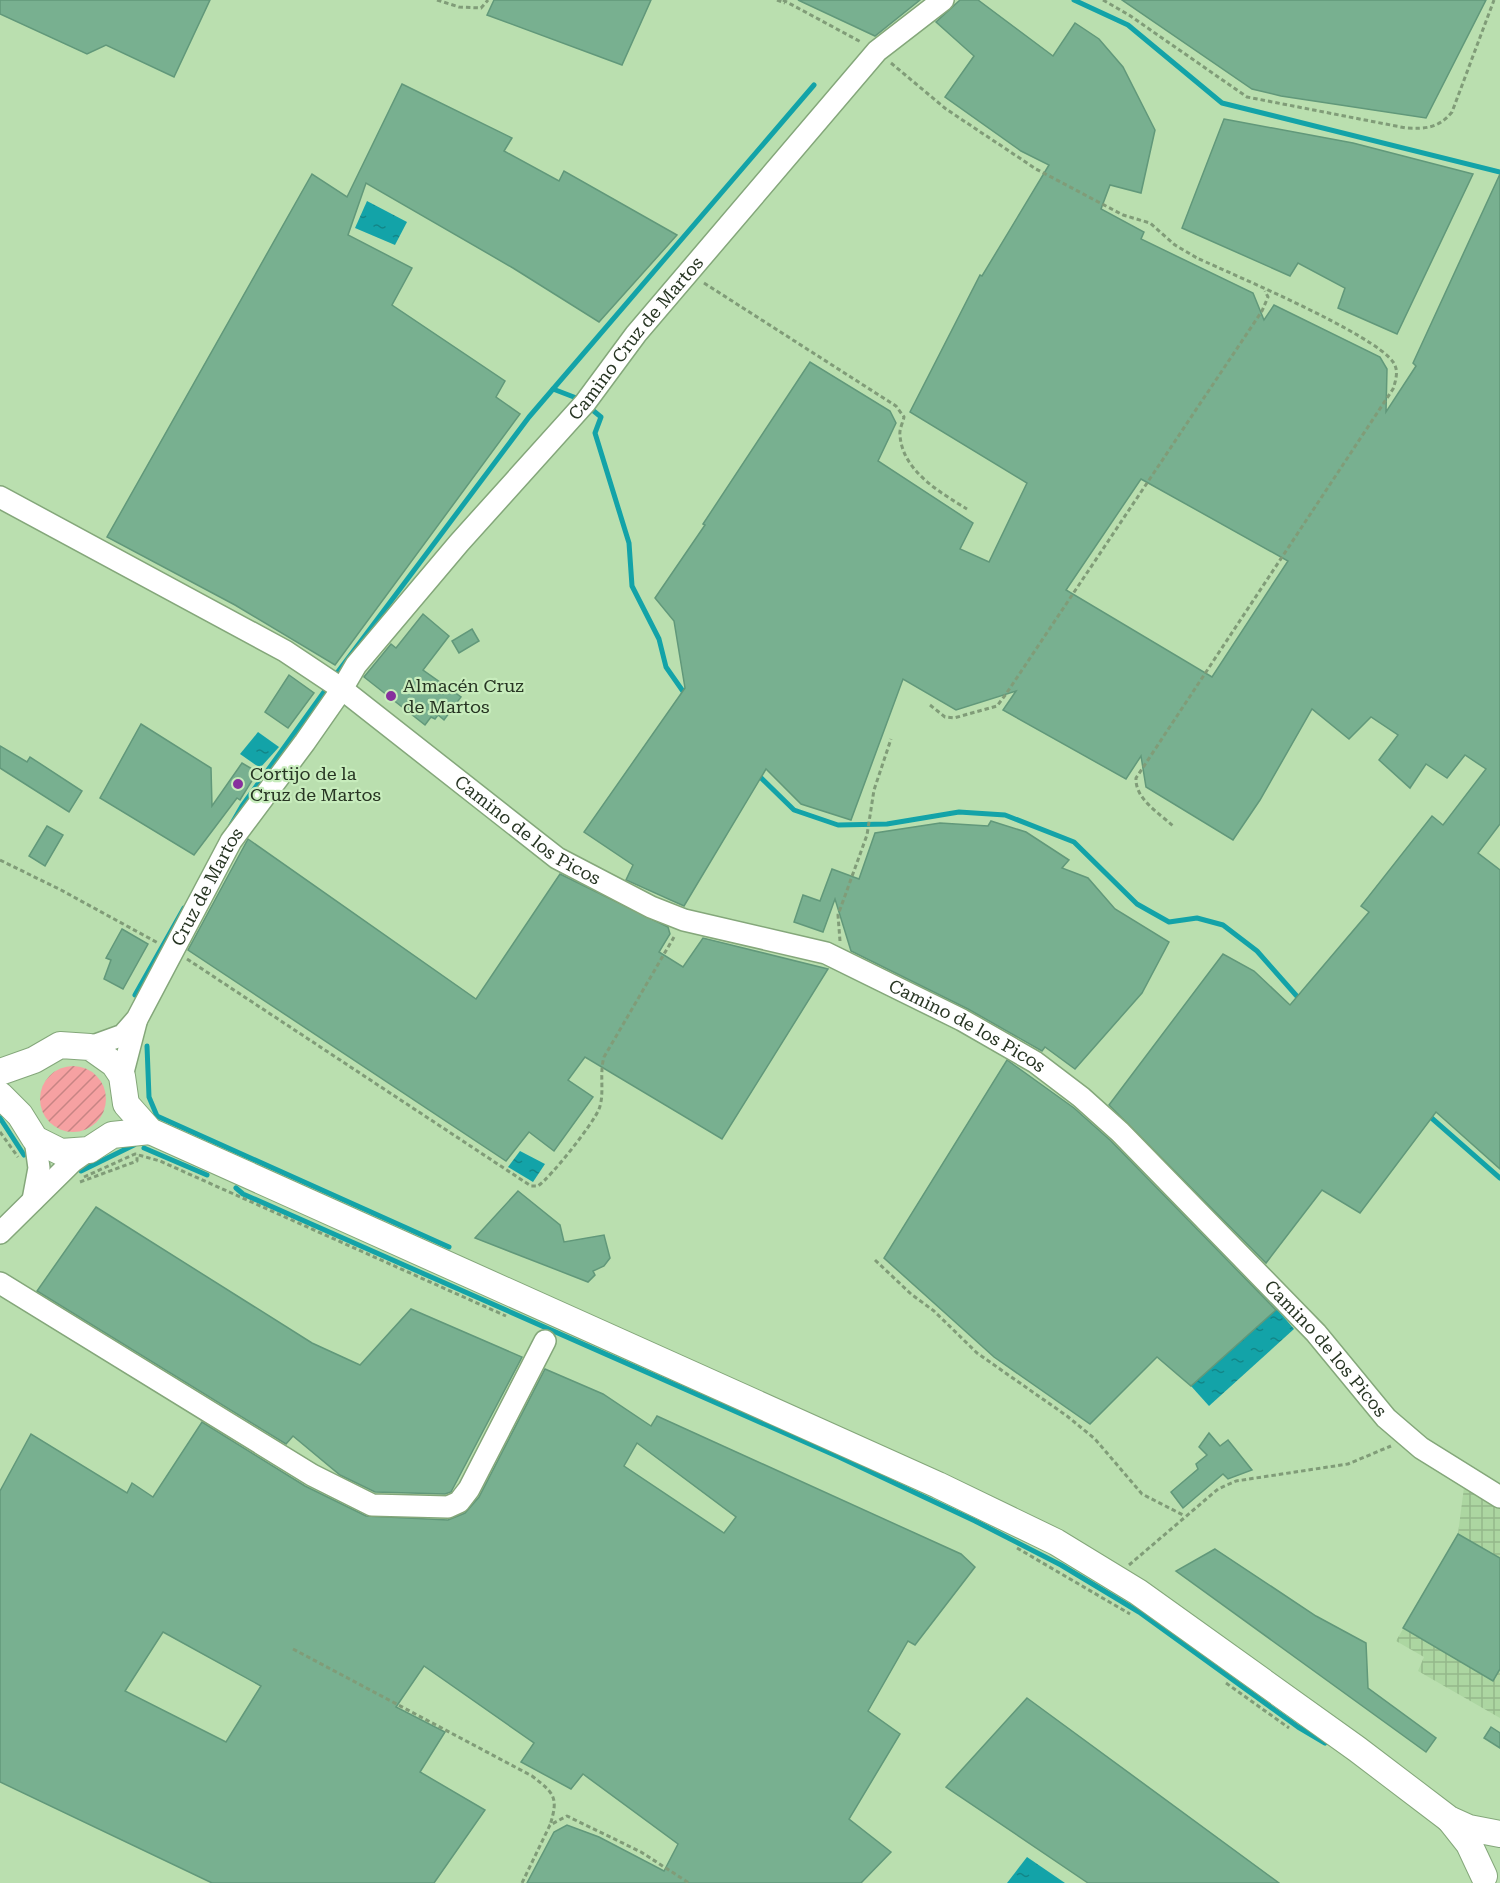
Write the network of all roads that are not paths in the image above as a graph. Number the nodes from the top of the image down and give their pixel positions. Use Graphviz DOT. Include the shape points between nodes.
graph roads {
  1 [pos="943,0"];
  2 [pos="0,497"];
  3 [pos="335,684"];
  4 [pos="137,1018"];
  5 [pos="90,1047"];
  6 [pos="34,1060"];
  7 [pos="0,1071"];
  8 [pos="122,1076"];
  9 [pos="0,1095"];
  10 [pos="126,1104"];
  11 [pos="20,1115"];
  12 [pos="150,1131"];
  13 [pos="112,1135"];
  14 [pos="35,1139"];
  15 [pos="89,1150"];
  16 [pos="33,1200"];
  17 [pos="0,1233"];
  18 [pos="0,1283"];
  19 [pos="545,1341"];
  20 [pos="1500,1497"];
  21 [pos="1449,1819"];
  22 [pos="1500,1834"];
  23 [pos="1500,1846"];
  24 [pos="1484,1880"];
  1 -- 3 [label="street, Camino Cruz de Martos" via="877,51 636,334 585,403 356,665"];
  2 -- 3 [label="street, Camino de los Picos" via="285,651"];
  3 -- 4 [label="street, Cruz de Martos" via="163,945"];
  3 -- 20 [label="street, Camino de los Picos" via="556,858 684,920 826,953 962,1020 1035,1062 1120,1132 1316,1333 1386,1418 1409,1439"];
  4 -- 5 [label="street, Cruz de Martos" via="123,1035"];
  4 -- 8 [label="street"];
  5 -- 6 [label="main road" via="60,1046"];
  5 -- 8 [label="main road" via="114,1064"];
  6 -- 7 [label="main road"];
  6 -- 11 [label="main road" via="20,1086"];
  8 -- 10 [label="main road"];
  9 -- 11 [label="main road"];
  10 -- 12 [label="main road"];
  10 -- 13 [label="street" via="122,1121"];
  11 -- 14 [label="main road"];
  12 -- 13 [label="main road"];
  12 -- 21 [label="main road" via="938,1485 1056,1542 1115,1578"];
  13 -- 15 [label="main road"];
  14 -- 15 [label="main road" via="61,1152"];
  14 -- 16 [label="street" via="39,1177"];
  15 -- 16 [label="street"];
  16 -- 17 [label="street"];
  18 -- 19 [label="street" via="312,1475 372,1505 448,1507 459,1502"];
  21 -- 22 [label="main road"];
  21 -- 24 [label="main road" via="1469,1844"];
  23 -- 24 [label="main road" via="1487,1863"];
}
